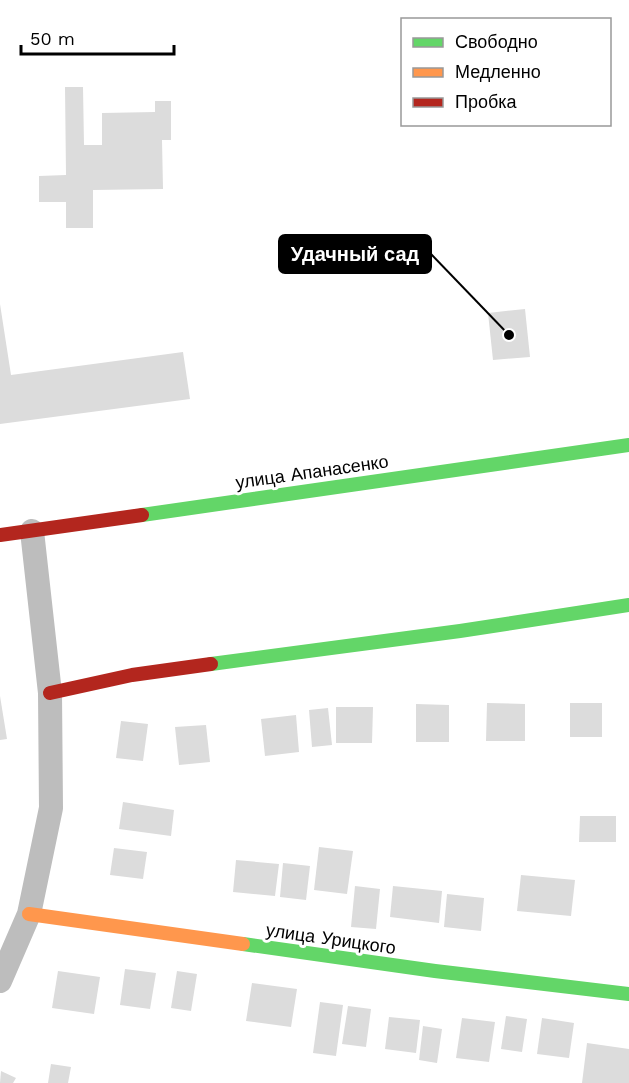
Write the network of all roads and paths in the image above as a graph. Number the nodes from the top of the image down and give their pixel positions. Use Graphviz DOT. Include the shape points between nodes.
graph roads {
  1 [pos="629,446"];
  2 [pos="32,531"];
  3 [pos="0,536"];
  4 [pos="629,605"];
  5 [pos="50,693"];
  6 [pos="29,914"];
  7 [pos="0,981"];
  8 [pos="629,994"];
  1 -- 2 [label="street, улица Апанасенко"];
  2 -- 3 [label="street, улица Апанасенко"];
  2 -- 5 [label="street"];
  4 -- 5 [label="street" via="132,675"];
  5 -- 6 [label="street" via="51,808"];
  6 -- 7 [label="street"];
  6 -- 8 [label="street, улица Урицкого"];
}
